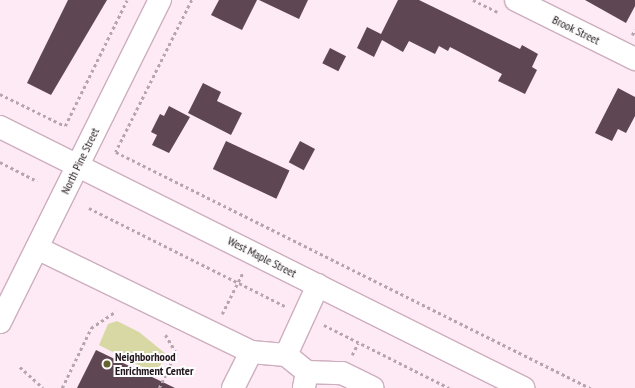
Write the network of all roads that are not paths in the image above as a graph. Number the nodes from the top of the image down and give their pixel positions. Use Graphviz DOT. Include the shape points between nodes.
graph roads {
  1 [pos="160,0"];
  2 [pos="516,0"];
  3 [pos="635,59"];
  4 [pos="0,126"];
  5 [pos="78,165"];
  6 [pos="37,248"];
  7 [pos="318,285"];
  8 [pos="0,322"];
  9 [pos="251,352"];
  10 [pos="286,355"];
  11 [pos="306,380"];
  12 [pos="233,388"];
  13 [pos="373,388"];
  14 [pos="523,388"];
  1 -- 5 [label="street, North Pine Street"];
  2 -- 3 [label="street, Brook Street"];
  4 -- 5 [label="street, West Maple Street"];
  5 -- 6 [label="street, North Pine Street"];
  5 -- 7 [label="street, West Maple Street"];
  6 -- 8 [label="street, North Pine Street"];
  6 -- 9 [label="street"];
  7 -- 10 [label="street"];
  7 -- 14 [label="street, West Maple Street"];
  9 -- 10 [label="street"];
  9 -- 12 [label="street"];
  10 -- 11 [label="street"];
  11 -- 13 [label="street" via="342,373"];
}
